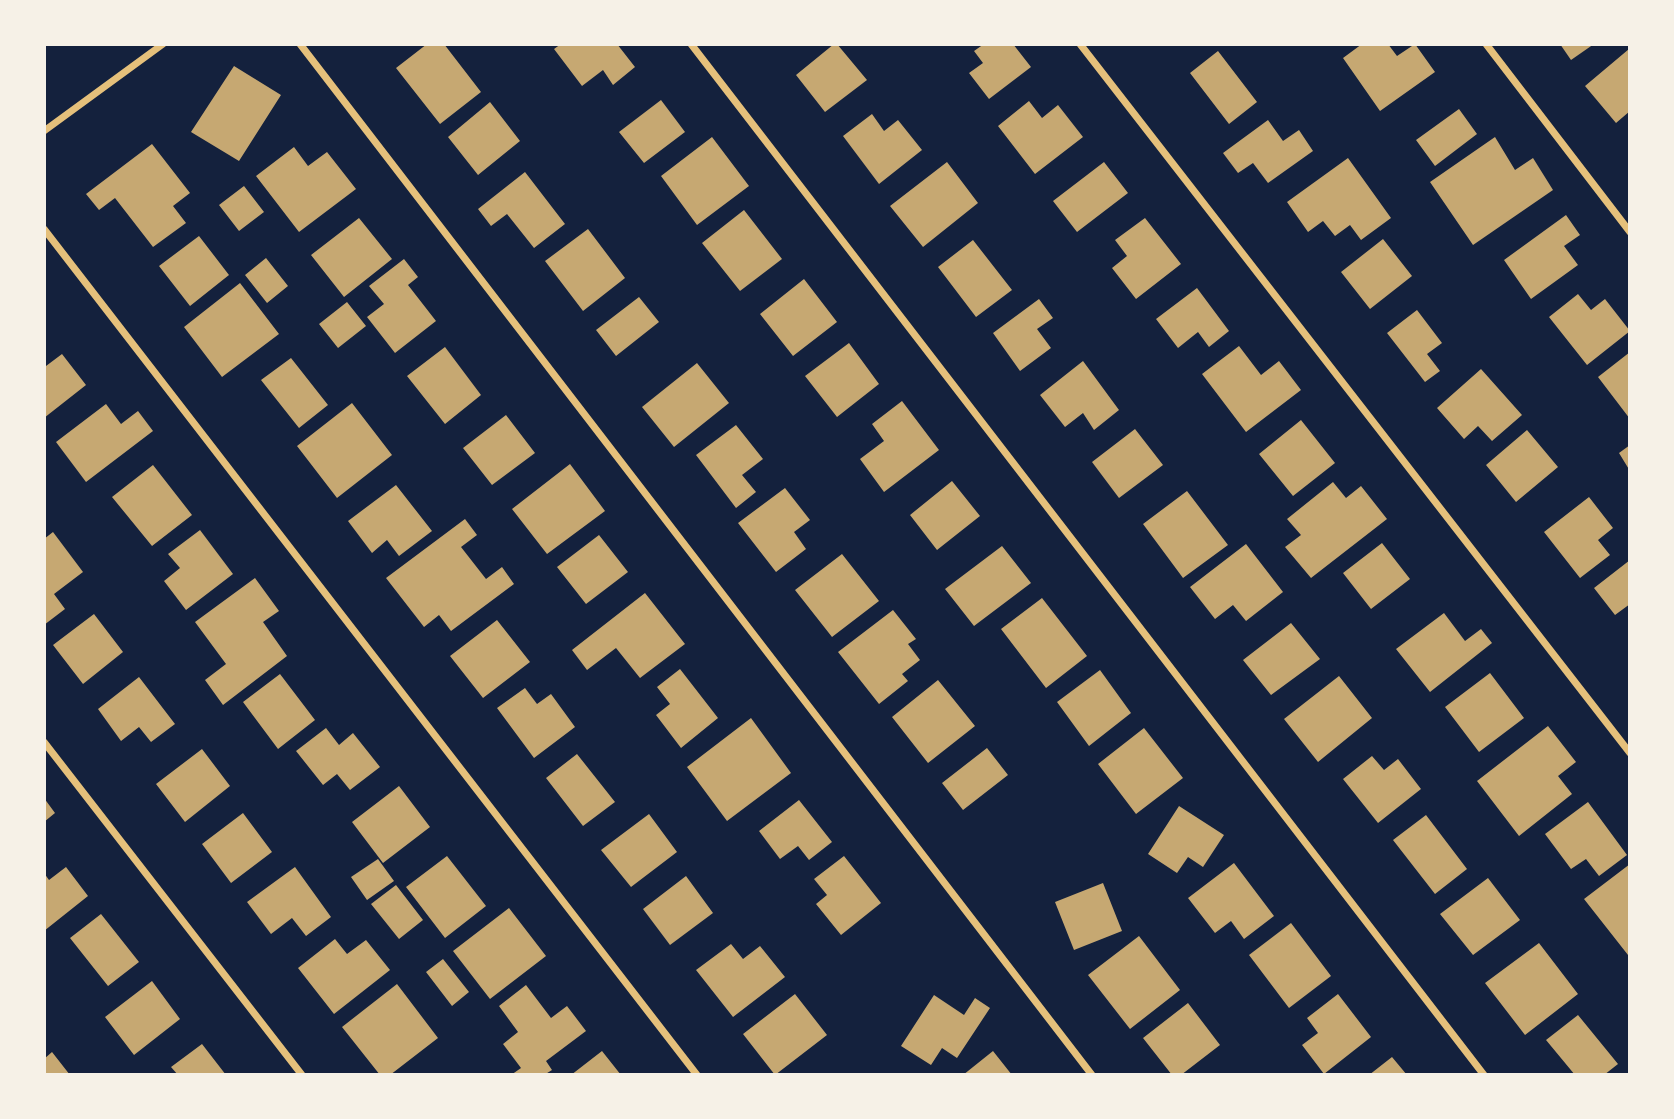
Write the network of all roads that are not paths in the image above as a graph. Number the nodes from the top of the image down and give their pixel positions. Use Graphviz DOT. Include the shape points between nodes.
graph roads {
  1 [pos="163,44"];
  2 [pos="300,44"];
  3 [pos="691,44"];
  4 [pos="1080,44"];
  5 [pos="1486,44"];
  6 [pos="44,131"];
  7 [pos="44,229"];
  8 [pos="1630,232"];
  9 [pos="44,742"];
  10 [pos="1630,753"];
  11 [pos="302,1075"];
  12 [pos="697,1075"];
  13 [pos="1092,1075"];
  14 [pos="1485,1075"];
  1 -- 6 [label="street"];
  2 -- 13 [label="street"];
  3 -- 14 [label="street"];
  4 -- 10 [label="street"];
  5 -- 8 [label="street"];
  7 -- 12 [label="street"];
  9 -- 11 [label="street"];
}
